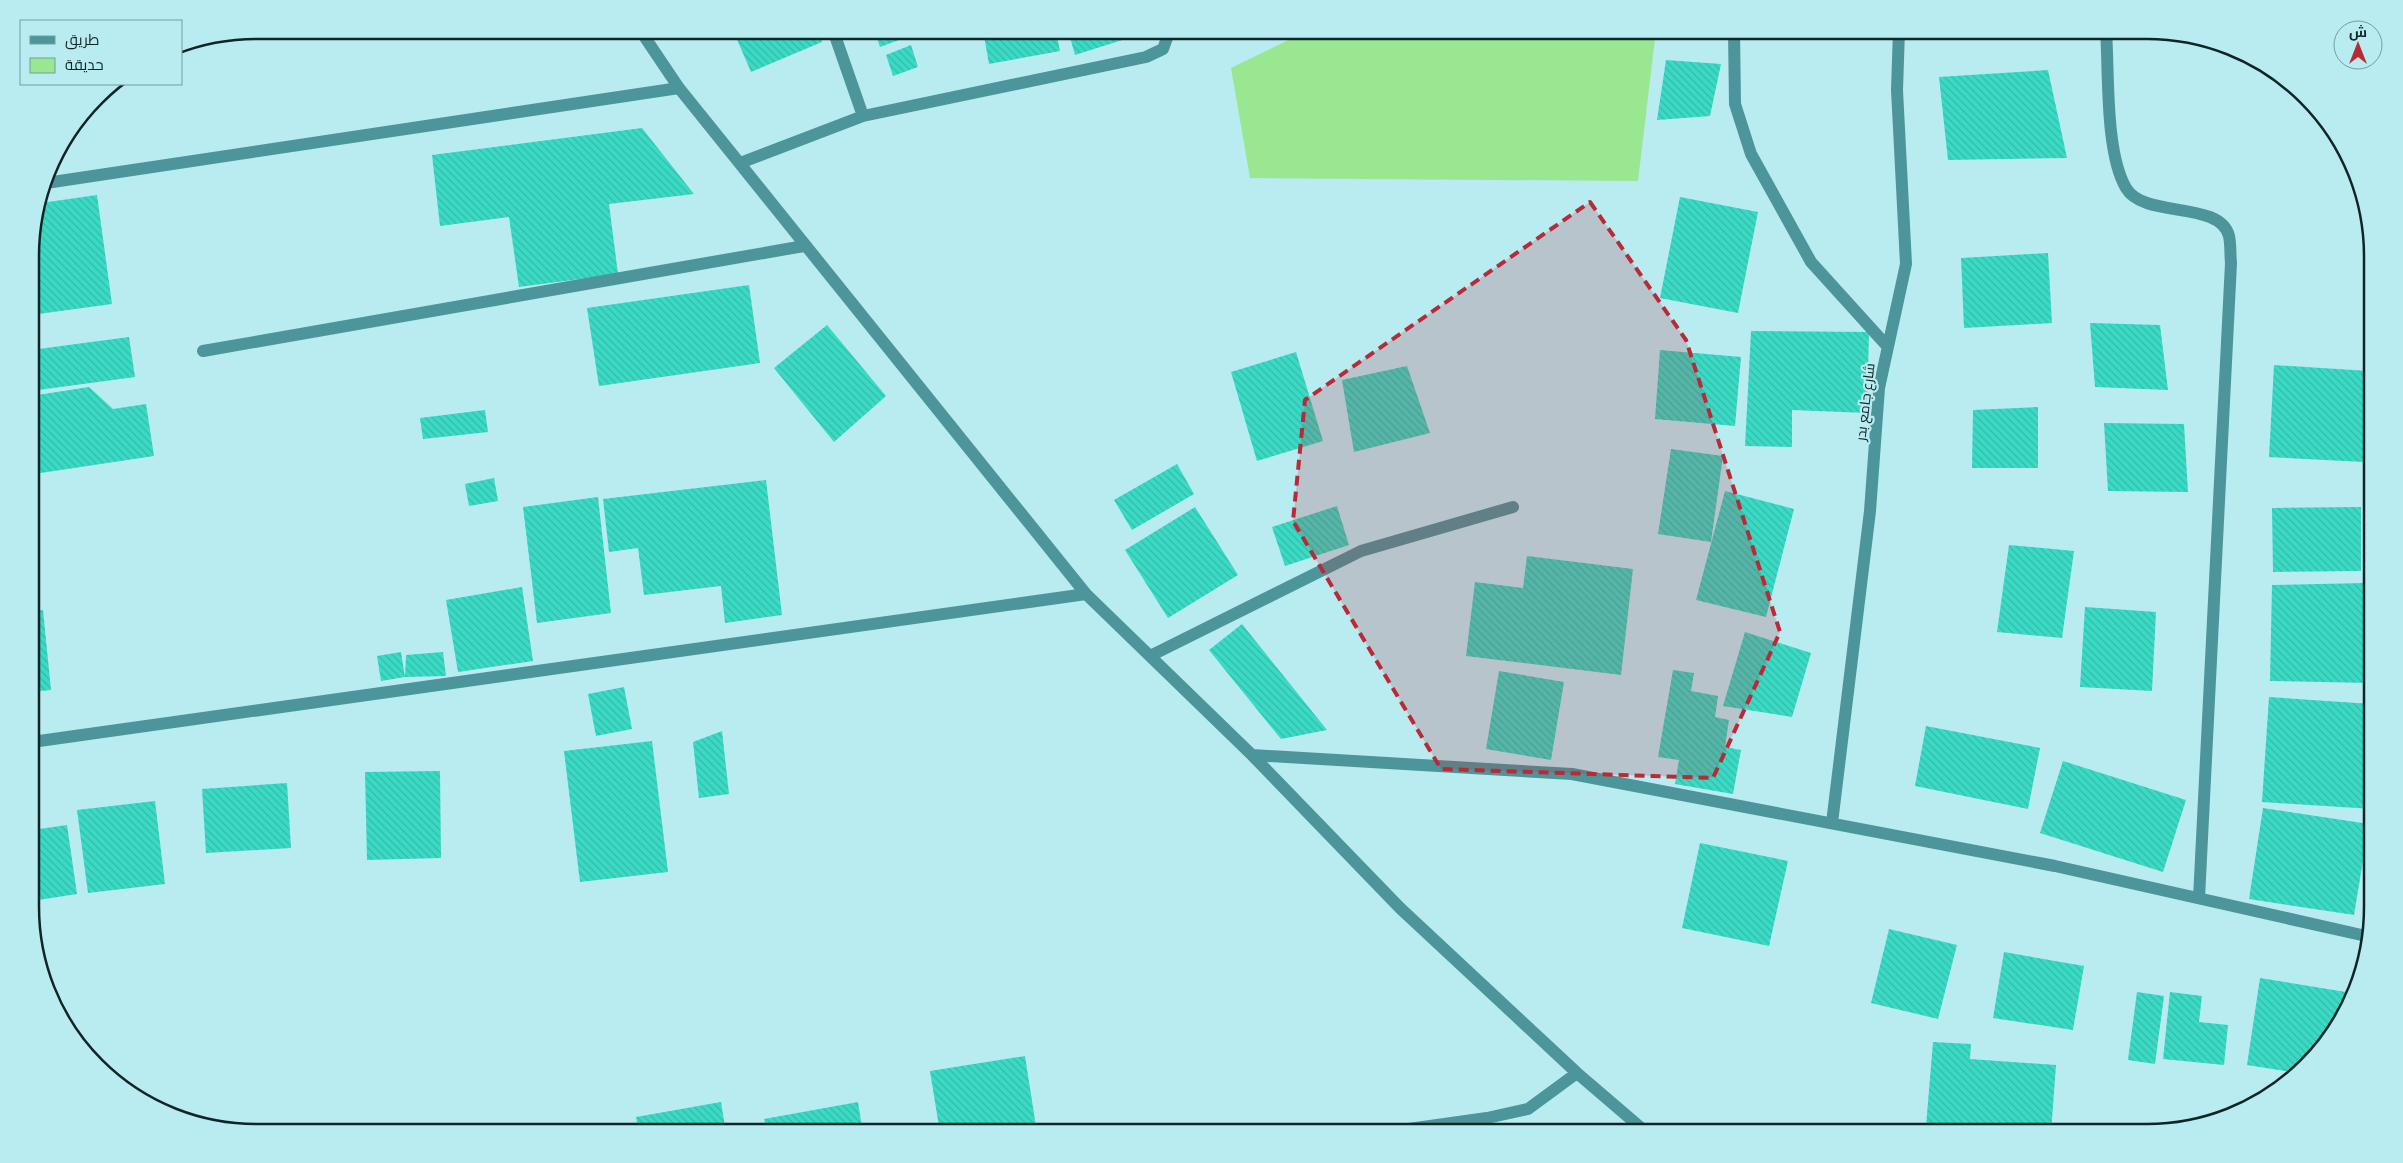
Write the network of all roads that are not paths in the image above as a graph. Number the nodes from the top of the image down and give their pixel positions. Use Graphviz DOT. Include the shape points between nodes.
graph roads {
  1 [pos="646,39"];
  2 [pos="836,39"];
  3 [pos="1167,39"];
  4 [pos="1734,39"];
  5 [pos="1899,39"];
  6 [pos="2106,39"];
  7 [pos="679,88"];
  8 [pos="863,116"];
  9 [pos="740,163"];
  10 [pos="51,182"];
  11 [pos="804,246"];
  12 [pos="1888,347"];
  13 [pos="203,351"];
  14 [pos="1514,506"];
  15 [pos="1086,594"];
  16 [pos="1150,656"];
  17 [pos="39,741"];
  18 [pos="1252,756"];
  19 [pos="1832,823"];
  20 [pos="2198,898"];
  21 [pos="2362,935"];
  22 [pos="1577,1073"];
  23 [pos="1444,1124"];
  24 [pos="1636,1124"];
  1 -- 7 [label="street"];
  2 -- 8 [label="street"];
  3 -- 8 [label="street" via="1163,49 1146,57"];
  4 -- 12 [label="street, شارع جامع بدر" via="1735,104 1751,154 1811,262"];
  5 -- 12 [label="street" via="1897,90 1906,264"];
  6 -- 20 [label="street" via="2112,138 2126,189 2140,202 2215,220 2229,236 2231,263"];
  7 -- 9 [label="street"];
  7 -- 10 [label="street"];
  8 -- 9 [label="street"];
  9 -- 11 [label="street"];
  11 -- 13 [label="street"];
  11 -- 15 [label="street"];
  12 -- 19 [label="street, شارع جامع بدر" via="1880,388 1870,511"];
  14 -- 16 [label="street" via="1361,551"];
  15 -- 16 [label="street"];
  15 -- 17 [label="street"];
  16 -- 18 [label="street"];
  18 -- 19 [label="street" via="1572,774"];
  18 -- 22 [label="street" via="1400,908"];
  19 -- 20 [label="street" via="2055,866"];
  20 -- 21 [label="street"];
  22 -- 23 [label="street" via="1528,1109"];
  22 -- 24 [label="street"];
}
